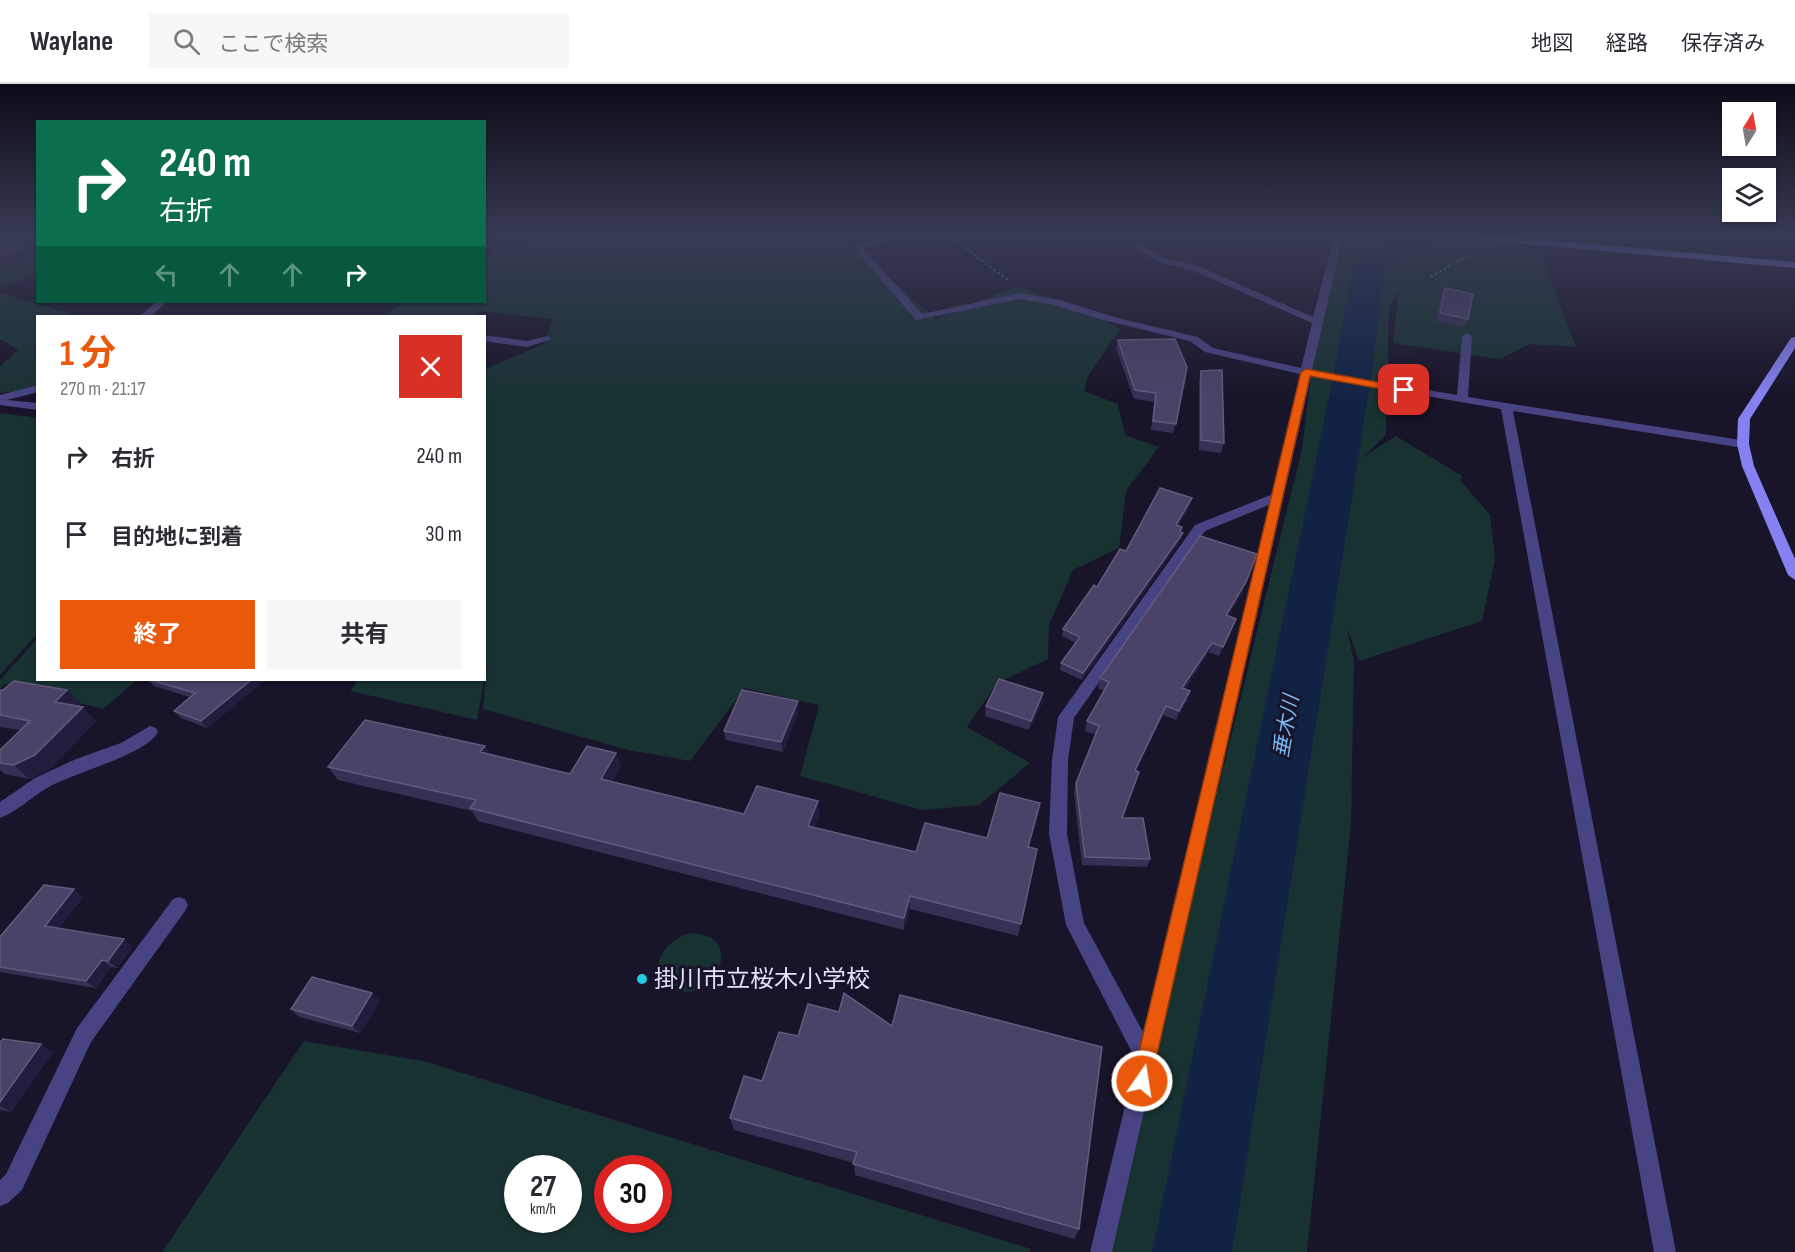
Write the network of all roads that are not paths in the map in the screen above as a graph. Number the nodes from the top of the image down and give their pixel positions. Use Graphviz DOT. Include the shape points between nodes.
graph roads {
  1 [pos="896,291"];
  2 [pos="1246,291"];
  3 [pos="1325,291"];
  4 [pos="161,303"];
  5 [pos="146,315"];
  6 [pos="1317,322"];
  7 [pos="1467,336"];
  8 [pos="486,338"];
  9 [pos="547,339"];
  10 [pos="1795,340"];
  11 [pos="1306,372"];
  12 [pos="36,389"];
  13 [pos="1462,399"];
  14 [pos="0,400"];
  15 [pos="1506,406"];
  16 [pos="36,407"];
  17 [pos="1743,444"];
  18 [pos="1279,496"];
  19 [pos="1795,575"];
  20 [pos="150,732"];
  21 [pos="0,811"];
  22 [pos="179,905"];
  23 [pos="1147,1060"];
  24 [pos="0,1195"];
  25 [pos="1101,1252"];
  26 [pos="1665,1252"];
  1 -- 11 [label="street" via="920,318 1020,296 1194,339 1209,350"];
  2 -- 6 [label="street"];
  3 -- 6 [label="street"];
  4 -- 5 [label="street"];
  6 -- 11 [label="street"];
  7 -- 13 [label="street"];
  8 -- 9 [label="street" via="527,344"];
  10 -- 17 [label="street" via="1744,419"];
  11 -- 13 [label="street"];
  11 -- 18 [label="street"];
  12 -- 14 [label="street"];
  13 -- 15 [label="street"];
  14 -- 16 [label="street"];
  15 -- 17 [label="street"];
  15 -- 26 [label="street"];
  17 -- 19 [label="street" via="1748,466"];
  18 -- 23 [label="street"];
  18 -- 23 [label="street" via="1200,528 1066,717 1060,760 1058,834 1075,925"];
  20 -- 21 [label="street" via="127,748 41,783"];
  22 -- 24 [label="street" via="84,1035 14,1182"];
  23 -- 25 [label="street"];
}
